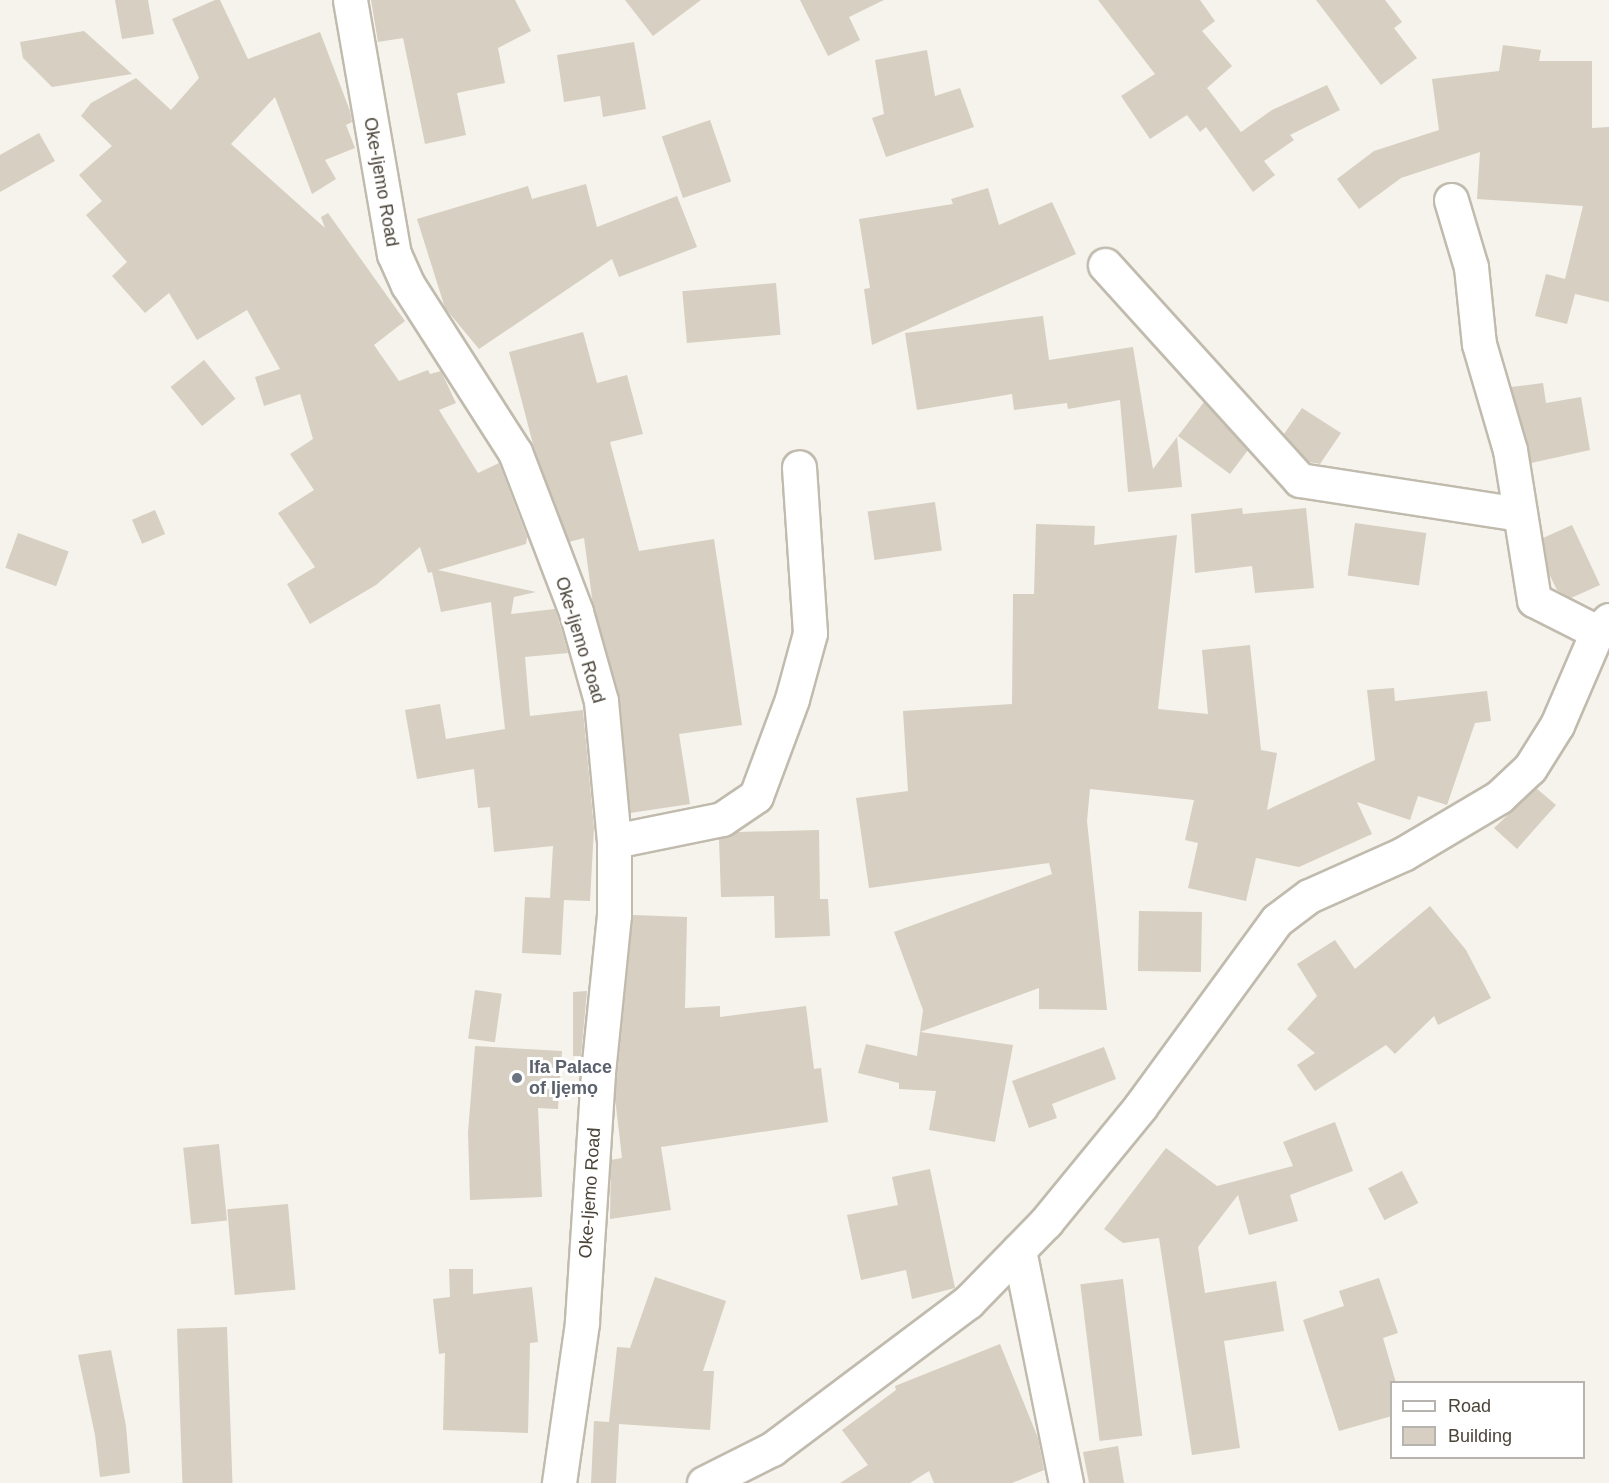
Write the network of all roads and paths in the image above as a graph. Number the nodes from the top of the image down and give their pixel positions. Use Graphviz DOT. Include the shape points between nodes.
graph roads {
  1 [pos="350,0"];
  2 [pos="1451,200"];
  3 [pos="1105,265"];
  4 [pos="800,467"];
  5 [pos="1519,514"];
  6 [pos="1603,626"];
  7 [pos="614,841"];
  8 [pos="1019,1250"];
  9 [pos="559,1483"];
  10 [pos="704,1483"];
  11 [pos="1066,1483"];
  1 -- 7 [label="street, Oke-Ijemo Road" via="394,254 408,285 515,452 576,612 601,701"];
  2 -- 5 [label="street" via="1471,267 1479,344 1510,450"];
  3 -- 5 [label="street" via="1300,480"];
  4 -- 7 [label="street" via="810,633 792,699 756,796 722,819"];
  5 -- 6 [label="street" via="1534,600"];
  6 -- 8 [label="street" via="1557,725 1530,768 1499,797 1403,854 1309,896 1277,920 1140,1107"];
  7 -- 9 [label="street, Oke-Ijemo Road" via="614,915 598,1073 582,1323"];
  8 -- 10 [label="street" via="968,1302 866,1380 772,1449"];
  8 -- 11 [label="street"];
}
